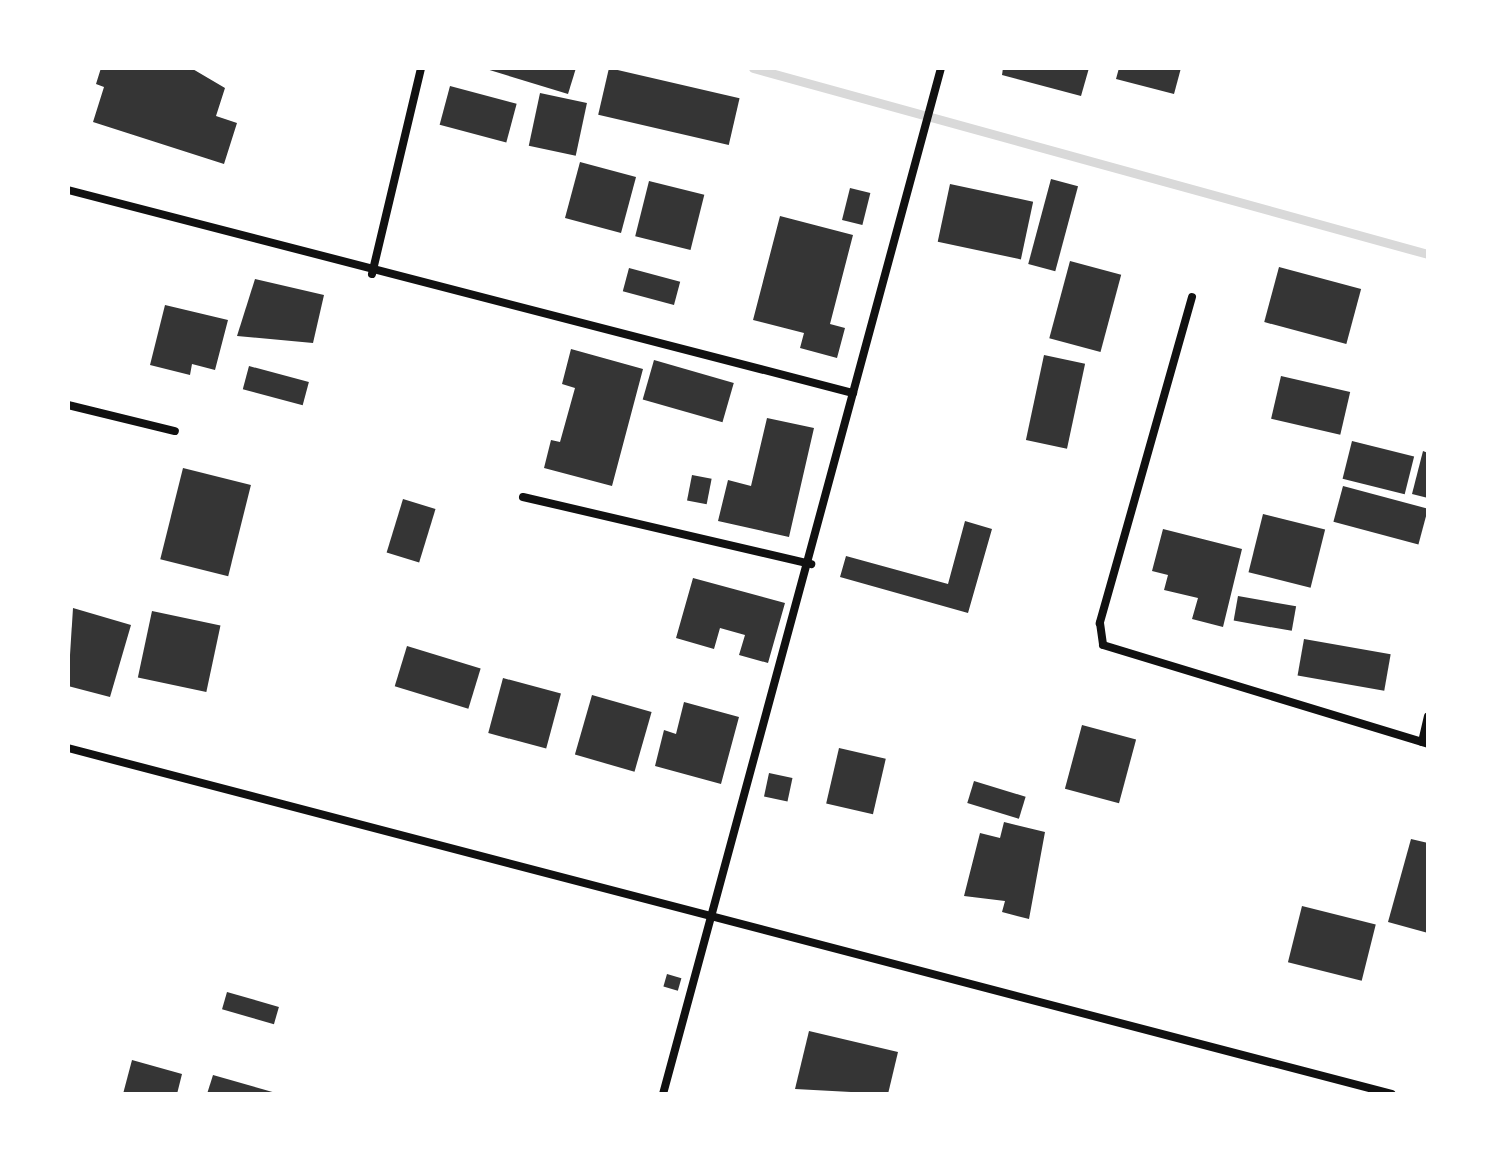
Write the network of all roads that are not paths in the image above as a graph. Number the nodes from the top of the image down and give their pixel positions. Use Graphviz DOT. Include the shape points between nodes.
graph roads {
  1 [pos="421,68"];
  2 [pos="941,68"];
  3 [pos="68,190"];
  4 [pos="372,274"];
  5 [pos="1192,297"];
  6 [pos="853,393"];
  7 [pos="68,405"];
  8 [pos="175,431"];
  9 [pos="523,497"];
  10 [pos="811,564"];
  11 [pos="1428,717"];
  12 [pos="1425,743"];
  13 [pos="68,748"];
  14 [pos="711,915"];
  15 [pos="663,1094"];
  16 [pos="1392,1094"];
  1 -- 4 [label="street"];
  2 -- 6 [label="street"];
  3 -- 4 [label="street"];
  4 -- 6 [label="street"];
  5 -- 12 [label="street" via="1100,623 1103,645"];
  6 -- 10 [label="street"];
  7 -- 8 [label="street"];
  9 -- 10 [label="street"];
  10 -- 14 [label="street"];
  11 -- 12 [label="street"];
  13 -- 14 [label="street"];
  14 -- 15 [label="street"];
  14 -- 16 [label="street"];
}
